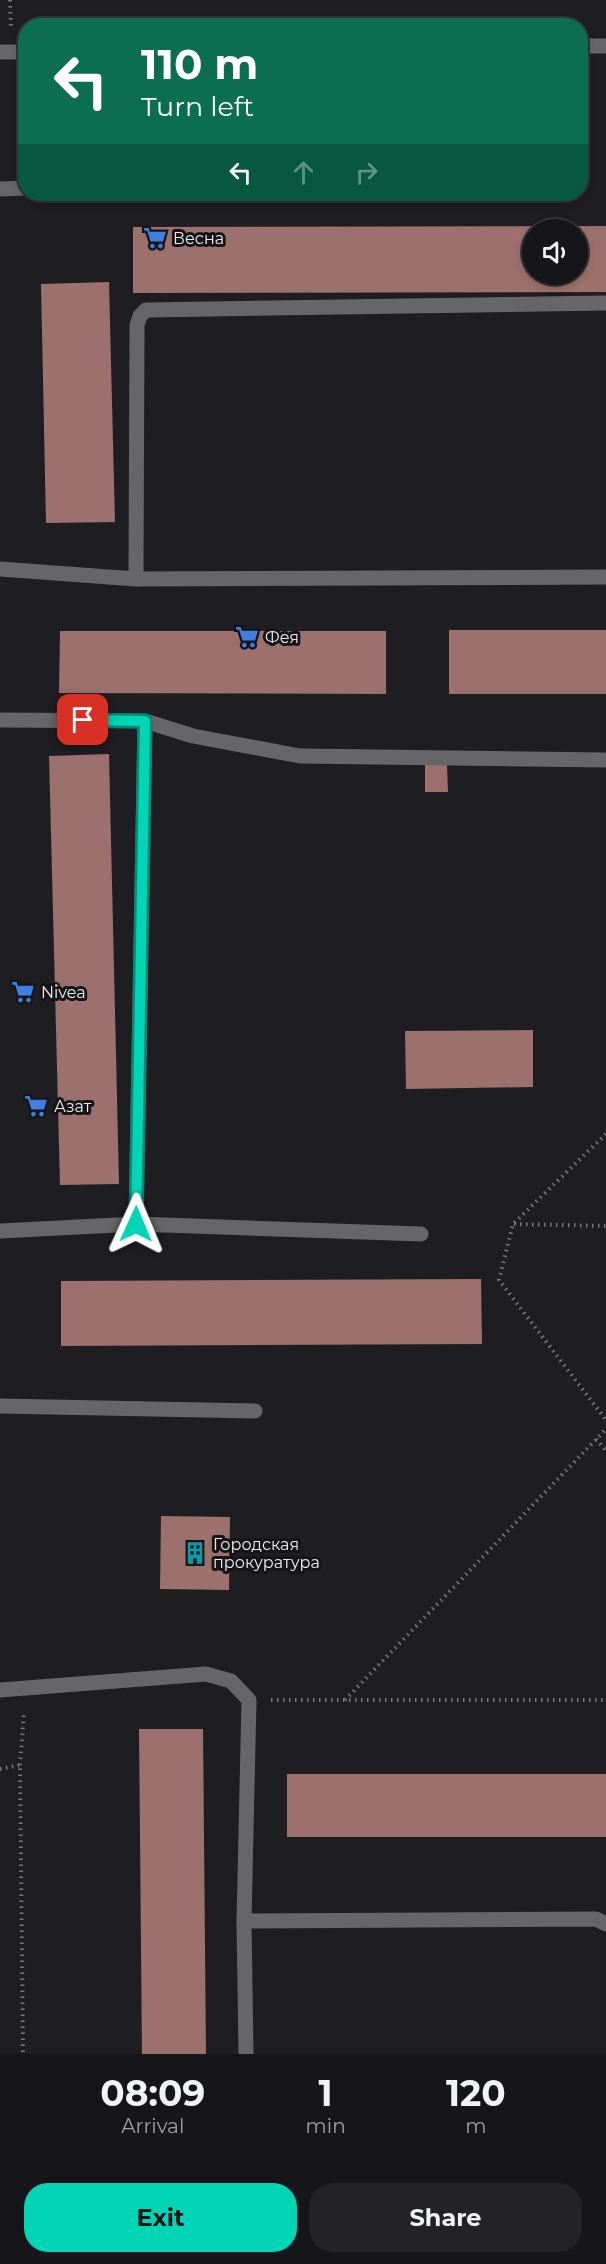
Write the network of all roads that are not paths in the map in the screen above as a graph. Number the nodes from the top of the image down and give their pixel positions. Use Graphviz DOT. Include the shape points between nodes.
graph roads {
  1 [pos="588,46"];
  2 [pos="606,46"];
  3 [pos="18,188"];
  4 [pos="0,189"];
  5 [pos="606,303"];
  6 [pos="0,569"];
  7 [pos="606,577"];
  8 [pos="136,579"];
  9 [pos="0,720"];
  10 [pos="145,721"];
  11 [pos="606,760"];
  12 [pos="136,1224"];
  13 [pos="0,1231"];
  14 [pos="421,1234"];
  15 [pos="0,1406"];
  16 [pos="255,1411"];
  17 [pos="0,1690"];
  18 [pos="244,1921"];
  19 [pos="606,1924"];
  20 [pos="246,2054"];
  1 -- 2 [label="street"];
  3 -- 4 [label="street"];
  5 -- 8 [label="street" via="146,310 137,325"];
  6 -- 8 [label="street"];
  7 -- 8 [label="street"];
  9 -- 10 [label="street"];
  10 -- 11 [label="street" via="193,736 300,756"];
  10 -- 12 [label="street"];
  12 -- 13 [label="street"];
  12 -- 14 [label="street"];
  15 -- 16 [label="street"];
  17 -- 18 [label="street" via="206,1674 231,1681 249,1700"];
  18 -- 19 [label="street" via="596,1918"];
  18 -- 20 [label="street"];
}
